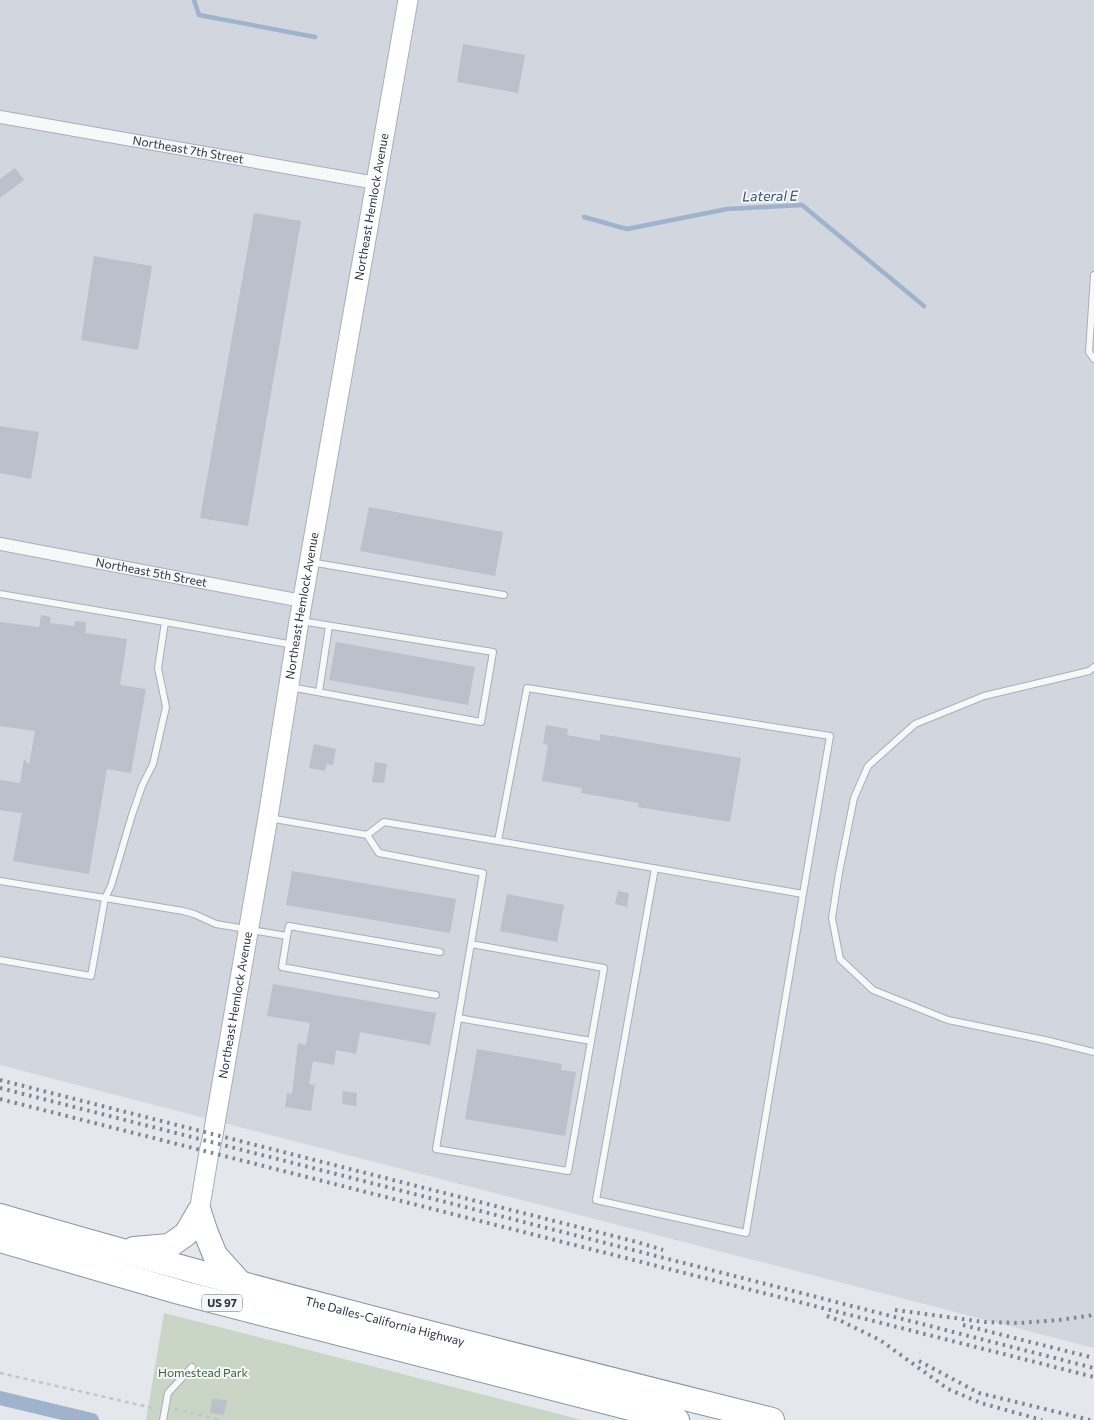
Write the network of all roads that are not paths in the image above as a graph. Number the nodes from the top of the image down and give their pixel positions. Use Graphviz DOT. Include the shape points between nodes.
graph roads {
  1 [pos="408,0"];
  2 [pos="0,117"];
  3 [pos="376,183"];
  4 [pos="1094,275"];
  5 [pos="1094,359"];
  6 [pos="0,544"];
  7 [pos="309,562"];
  8 [pos="0,594"];
  9 [pos="504,595"];
  10 [pos="302,601"];
  11 [pos="299,621"];
  12 [pos="165,622"];
  13 [pos="330,626"];
  14 [pos="295,645"];
  15 [pos="1094,667"];
  16 [pos="288,687"];
  17 [pos="319,692"];
  18 [pos="268,818"];
  19 [pos="367,835"];
  20 [pos="498,841"];
  21 [pos="655,868"];
  22 [pos="0,882"];
  23 [pos="803,894"];
  24 [pos="105,898"];
  25 [pos="248,929"];
  26 [pos="287,936"];
  27 [pos="471,944"];
  28 [pos="440,952"];
  29 [pos="0,960"];
  30 [pos="436,995"];
  31 [pos="458,1018"];
  32 [pos="591,1041"];
  33 [pos="1094,1052"];
  34 [pos="199,1212"];
  35 [pos="0,1216"];
  36 [pos="0,1240"];
  37 [pos="115,1250"];
  38 [pos="241,1284"];
  39 [pos="192,1367"];
  40 [pos="163,1420"];
  41 [pos="677,1420"];
  42 [pos="772,1420"];
  1 -- 3 [label="street, Northeast Hemlock Avenue"];
  2 -- 3 [label="street, Northeast 7th Street"];
  3 -- 7 [label="street, Northeast Hemlock Avenue"];
  4 -- 5 [label="lane" via="1089,352"];
  6 -- 10 [label="street, Northeast 5th Street"];
  7 -- 9 [label="lane"];
  7 -- 10 [label="street, Northeast Hemlock Avenue"];
  8 -- 12 [label="lane"];
  10 -- 11 [label="street, Northeast Hemlock Avenue"];
  11 -- 13 [label="lane"];
  11 -- 14 [label="street, Northeast Hemlock Avenue"];
  12 -- 14 [label="lane"];
  12 -- 24 [label="lane" via="158,668 166,707 164,717 153,764 142,786"];
  13 -- 17 [label="lane"];
  13 -- 17 [label="lane" via="493,652 481,722"];
  14 -- 16 [label="street, Northeast Hemlock Avenue"];
  15 -- 33 [label="lane" via="1089,671 984,696 915,724 868,766 854,798 832,918 840,959 874,990 948,1020"];
  16 -- 17 [label="lane"];
  16 -- 18 [label="street, Northeast Hemlock Avenue"];
  18 -- 19 [label="lane"];
  18 -- 25 [label="street, Northeast Hemlock Avenue"];
  19 -- 20 [label="lane" via="384,822"];
  19 -- 27 [label="lane" via="379,853 483,873"];
  20 -- 21 [label="lane"];
  20 -- 23 [label="lane" via="526,688 830,736"];
  21 -- 23 [label="lane"];
  21 -- 23 [label="lane" via="596,1200 746,1233"];
  22 -- 24 [label="lane"];
  24 -- 25 [label="lane" via="182,911 216,924"];
  24 -- 29 [label="lane" via="91,976"];
  25 -- 26 [label="lane"];
  25 -- 34 [label="street, Northeast Hemlock Avenue"];
  26 -- 28 [label="lane" via="289,926"];
  26 -- 30 [label="lane" via="282,967"];
  27 -- 31 [label="lane"];
  27 -- 32 [label="lane" via="604,968"];
  31 -- 32 [label="lane"];
  31 -- 32 [label="lane" via="436,1149 568,1171"];
  34 -- 37 [label="highway" via="186,1234 169,1246"];
  34 -- 38 [label="highway" via="215,1254"];
  35 -- 37 [label="highway, The Dalles-California Highway / US 97"];
  36 -- 41 [label="highway, The Dalles-California Highway / US 97" via="179,1292"];
  37 -- 38 [label="highway, The Dalles-California Highway / US 97"];
  38 -- 42 [label="highway, The Dalles-California Highway / US 97"];
  39 -- 40 [label="lane" via="168,1393"];
}
